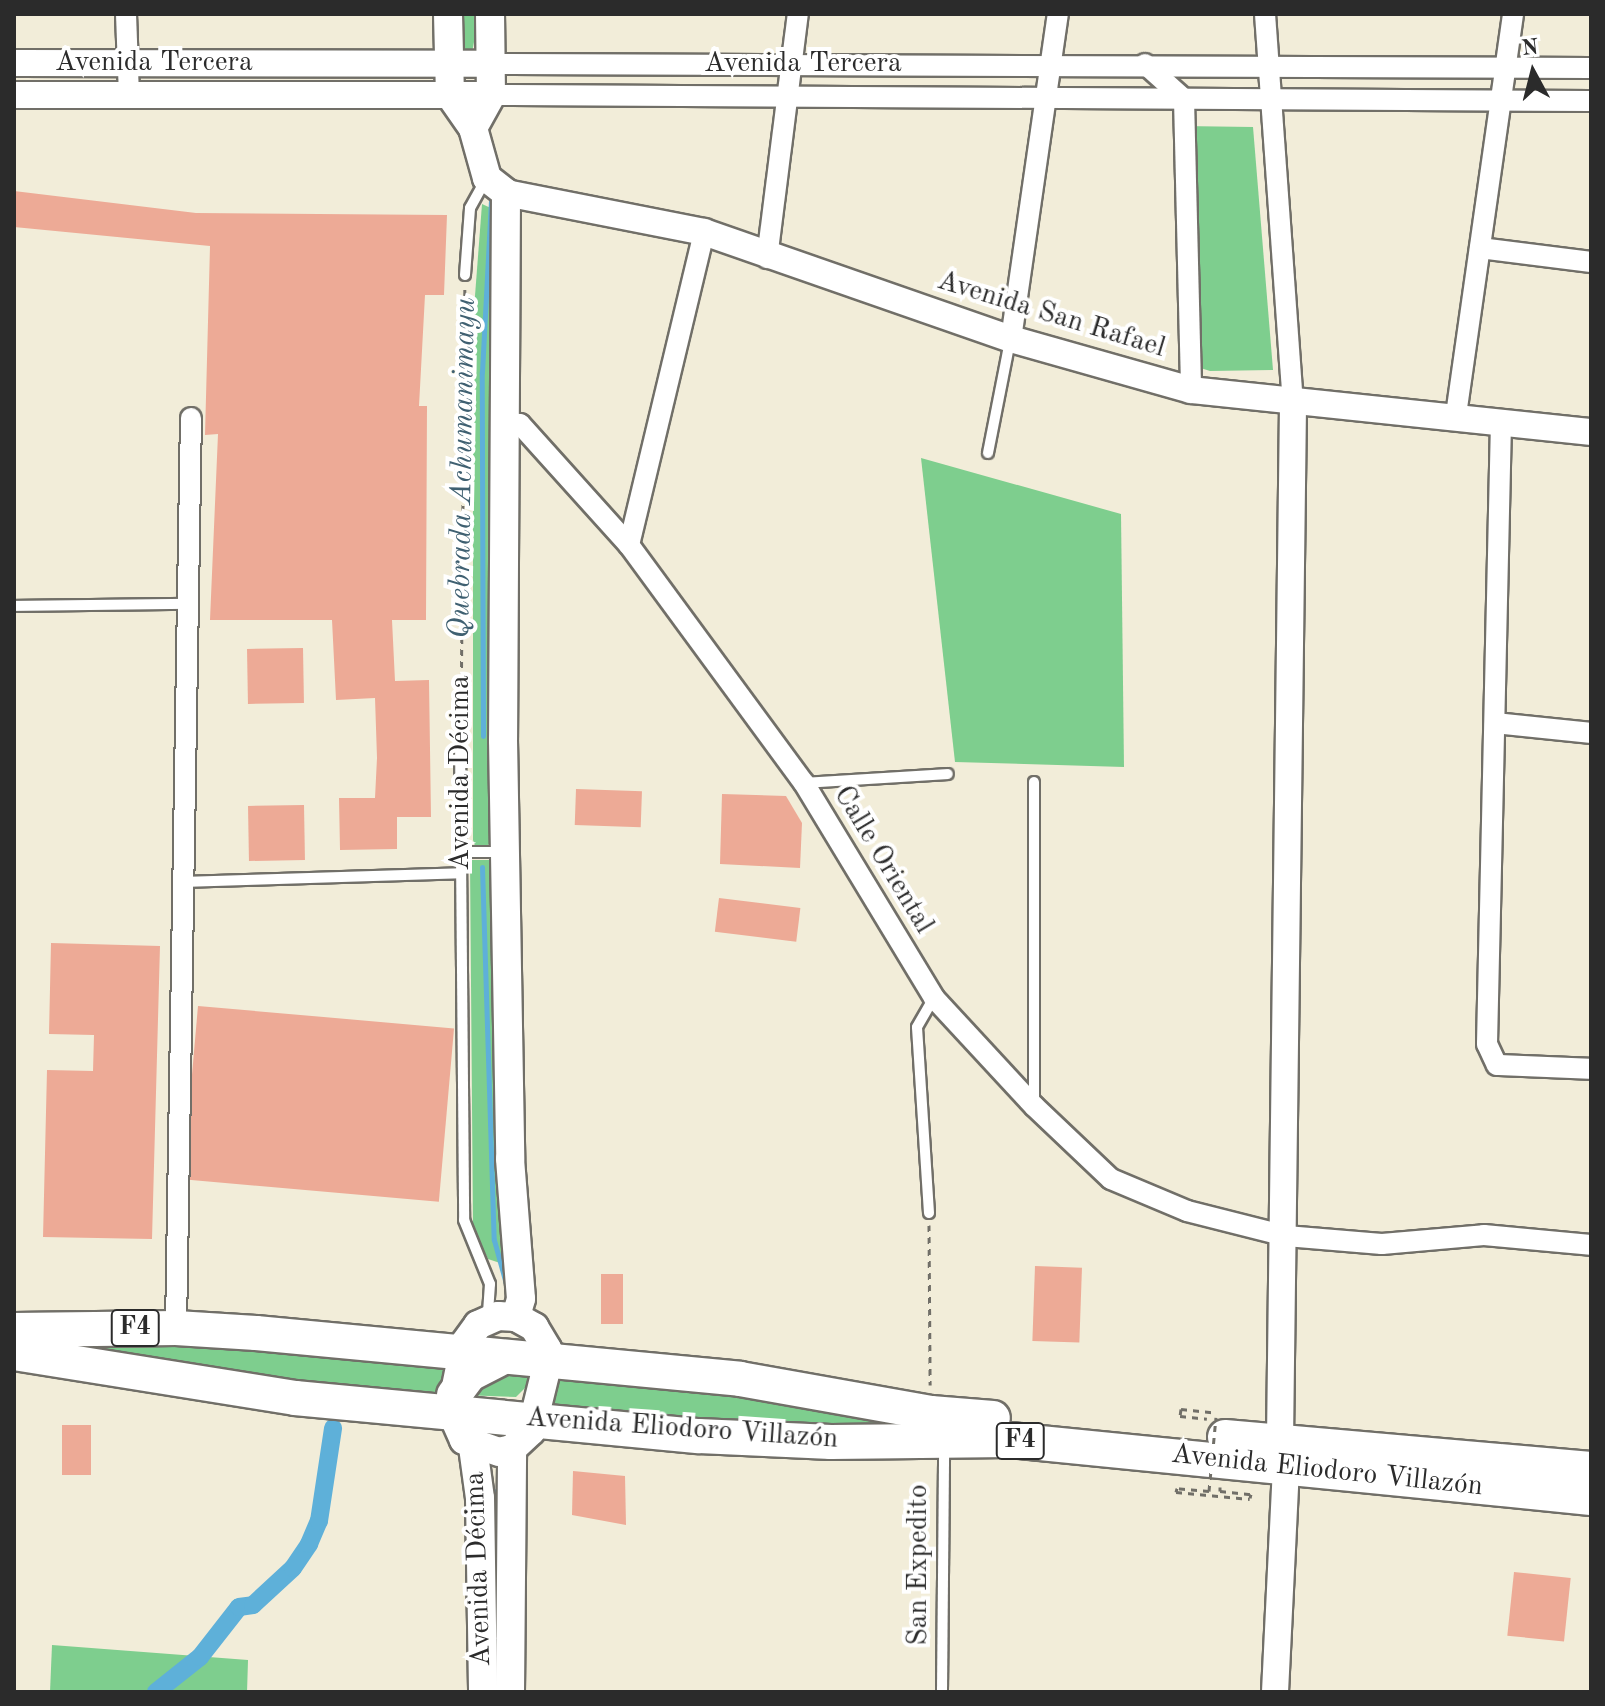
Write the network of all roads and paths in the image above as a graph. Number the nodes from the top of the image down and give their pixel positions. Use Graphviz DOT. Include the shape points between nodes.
graph roads {
  1 [pos="126,14"];
  2 [pos="448,14"];
  3 [pos="490,14"];
  4 [pos="798,14"];
  5 [pos="1058,14"];
  6 [pos="1265,14"];
  7 [pos="1513,14"];
  8 [pos="14,63"];
  9 [pos="788,63"];
  10 [pos="129,64"];
  11 [pos="449,64"];
  12 [pos="491,64"];
  13 [pos="1145,64"];
  14 [pos="1052,65"];
  15 [pos="1269,65"];
  16 [pos="1505,67"];
  17 [pos="1591,68"];
  18 [pos="14,95"];
  19 [pos="129,95"];
  20 [pos="450,95"];
  21 [pos="491,95"];
  22 [pos="788,96"];
  23 [pos="1044,97"];
  24 [pos="1184,99"];
  25 [pos="1271,99"];
  26 [pos="1501,101"];
  27 [pos="1591,101"];
  28 [pos="473,128"];
  29 [pos="496,185"];
  30 [pos="704,232"];
  31 [pos="1480,248"];
  32 [pos="767,258"];
  33 [pos="1591,262"];
  34 [pos="465,275"];
  35 [pos="1011,339"];
  36 [pos="1191,390"];
  37 [pos="1293,401"];
  38 [pos="1456,415"];
  39 [pos="191,418"];
  40 [pos="1501,422"];
  41 [pos="502,423"];
  42 [pos="1591,432"];
  43 [pos="988,453"];
  44 [pos="629,545"];
  45 [pos="186,604"];
  46 [pos="14,606"];
  47 [pos="1495,723"];
  48 [pos="1591,733"];
  49 [pos="460,740"];
  50 [pos="948,774"];
  51 [pos="1034,782"];
  52 [pos="804,783"];
  53 [pos="460,852"];
  54 [pos="505,852"];
  55 [pos="461,873"];
  56 [pos="182,882"];
  57 [pos="934,998"];
  58 [pos="1591,1069"];
  59 [pos="1034,1106"];
  60 [pos="929,1213"];
  61 [pos="1286,1236"];
  62 [pos="1591,1245"];
  63 [pos="516,1317"];
  64 [pos="488,1320"];
  65 [pos="176,1328"];
  66 [pos="14,1330"];
  67 [pos="14,1353"];
  68 [pos="462,1354"];
  69 [pos="502,1358"];
  70 [pos="546,1370"];
  71 [pos="453,1403"];
  72 [pos="1181,1409"];
  73 [pos="495,1415"];
  74 [pos="1216,1417"];
  75 [pos="1207,1418"];
  76 [pos="536,1419"];
  77 [pos="937,1425"];
  78 [pos="473,1447"];
  79 [pos="512,1449"];
  80 [pos="1283,1453"];
  81 [pos="1591,1469"];
  82 [pos="1220,1491"];
  83 [pos="1591,1498"];
  84 [pos="483,1692"];
  85 [pos="510,1692"];
  86 [pos="942,1692"];
  87 [pos="1275,1692"];
  1 -- 10 [label="street"];
  2 -- 11 [label="main road"];
  3 -- 12 [label="main road"];
  4 -- 9 [label="street"];
  5 -- 14 [label="street"];
  6 -- 15 [label="street"];
  7 -- 16 [label="street"];
  8 -- 10 [label="street, Avenida Tercera"];
  9 -- 12 [label="street, Avenida Tercera"];
  9 -- 14 [label="street, Avenida Tercera"];
  9 -- 22 [label="street"];
  10 -- 11 [label="street, Avenida Tercera"];
  10 -- 19 [label="street"];
  11 -- 12 [label="street, Avenida Tercera"];
  11 -- 20 [label="main road"];
  12 -- 21 [label="main road"];
  13 -- 14 [label="street, Avenida Tercera"];
  13 -- 15 [label="street, Avenida Tercera"];
  13 -- 24 [label="street"];
  14 -- 23 [label="street"];
  15 -- 16 [label="street, Avenida Tercera"];
  15 -- 25 [label="street"];
  16 -- 17 [label="street, Avenida Tercera"];
  16 -- 26 [label="street"];
  18 -- 19 [label="street, Avenida Tercera"];
  19 -- 20 [label="street, Avenida Tercera"];
  20 -- 21 [label="street, Avenida Tercera"];
  20 -- 28 [label="main road, Avenida Décima"];
  21 -- 22 [label="street, Avenida Tercera"];
  21 -- 28 [label="main road"];
  22 -- 23 [label="street, Avenida Tercera"];
  22 -- 32 [label="street"];
  23 -- 24 [label="street, Avenida Tercera"];
  23 -- 35 [label="street"];
  24 -- 25 [label="street, Avenida Tercera"];
  24 -- 36 [label="street"];
  25 -- 26 [label="street, Avenida Tercera"];
  25 -- 37 [label="street"];
  26 -- 27 [label="street, Avenida Tercera"];
  26 -- 31 [label="street"];
  28 -- 29 [label="main road, Avenida Décima"];
  29 -- 30 [label="street, Avenida San Rafael"];
  29 -- 34 [label="lane" via="470,208"];
  29 -- 41 [label="main road, Avenida Décima"];
  30 -- 32 [label="street, Avenida San Rafael"];
  30 -- 44 [label="street"];
  31 -- 33 [label="street"];
  31 -- 38 [label="street"];
  32 -- 35 [label="street, Avenida San Rafael"];
  34 -- 49 [label="path, Avenida Décima"];
  35 -- 36 [label="street, Avenida San Rafael"];
  35 -- 43 [label="lane"];
  36 -- 37 [label="street, Avenida San Rafael"];
  37 -- 38 [label="street, Avenida San Rafael"];
  37 -- 61 [label="street"];
  38 -- 40 [label="street, Avenida San Rafael"];
  39 -- 45 [label="street"];
  40 -- 42 [label="street, Avenida San Rafael"];
  40 -- 47 [label="street"];
  41 -- 44 [label="street, Calle Oriental" via="520,424"];
  41 -- 54 [label="main road, Avenida Décima"];
  44 -- 52 [label="street, Calle Oriental"];
  45 -- 46 [label="lane"];
  45 -- 56 [label="street"];
  47 -- 48 [label="street"];
  47 -- 58 [label="street" via="1487,1044 1497,1065"];
  49 -- 53 [label="lane, Avenida Décima"];
  50 -- 52 [label="lane"];
  51 -- 59 [label="lane"];
  52 -- 57 [label="street, Calle Oriental"];
  53 -- 54 [label="lane"];
  53 -- 55 [label="lane, Avenida Décima"];
  54 -- 63 [label="main road, Avenida Décima" via="510,1159 521,1299"];
  55 -- 56 [label="lane"];
  55 -- 64 [label="lane, Avenida Décima" via="464,1220 490,1284"];
  56 -- 65 [label="street"];
  57 -- 59 [label="street, Calle Oriental"];
  57 -- 60 [label="lane" via="917,1027"];
  59 -- 61 [label="street, Calle Oriental" via="1111,1179 1187,1211"];
  60 -- 77 [label="path"];
  61 -- 62 [label="street, Calle Oriental" via="1382,1244 1484,1235"];
  61 -- 80 [label="street"];
  63 -- 64 [label="main road"];
  63 -- 70 [label="main road" via="542,1337"];
  64 -- 68 [label="main road" via="470,1333"];
  65 -- 66 [label="highway, Avenida Eliodoro Villazón / F4"];
  65 -- 68 [label="highway, Avenida Eliodoro Villazón / F4"];
  67 -- 71 [label="highway, Avenida Eliodoro Villazón / F4" via="115,1365 253,1392"];
  68 -- 69 [label="highway, Avenida Eliodoro Villazón / F4"];
  68 -- 71 [label="main road"];
  69 -- 70 [label="highway, Avenida Eliodoro Villazón / F4"];
  69 -- 71 [label="highway" via="470,1374"];
  70 -- 73 [label="highway" via="531,1398"];
  70 -- 76 [label="main road"];
  70 -- 77 [label="highway, Avenida Eliodoro Villazón / F4" via="740,1379"];
  71 -- 73 [label="highway, Avenida Eliodoro Villazón / F4"];
  71 -- 78 [label="main road" via="457,1432"];
  72 -- 75 [label="path" via="1180,1416"];
  73 -- 76 [label="highway, Avenida Eliodoro Villazón / F4"];
  74 -- 82 [label="path, bridge" via="1209,1491 1176,1492 1250,1499 1251,1494"];
  76 -- 77 [label="highway, Avenida Eliodoro Villazón / F4" via="752,1440"];
  76 -- 79 [label="main road"];
  77 -- 80 [label="highway, Avenida Eliodoro Villazón / F4"];
  77 -- 86 [label="lane, San Expedito"];
  78 -- 79 [label="main road"];
  78 -- 84 [label="main road, Avenida Décima" via="480,1498"];
  79 -- 85 [label="main road, Avenida Décima"];
  80 -- 81 [label="highway, Avenida Eliodoro Villazón / F4"];
  80 -- 83 [label="highway, Avenida Eliodoro Villazón / F4"];
  80 -- 87 [label="street"];
}
